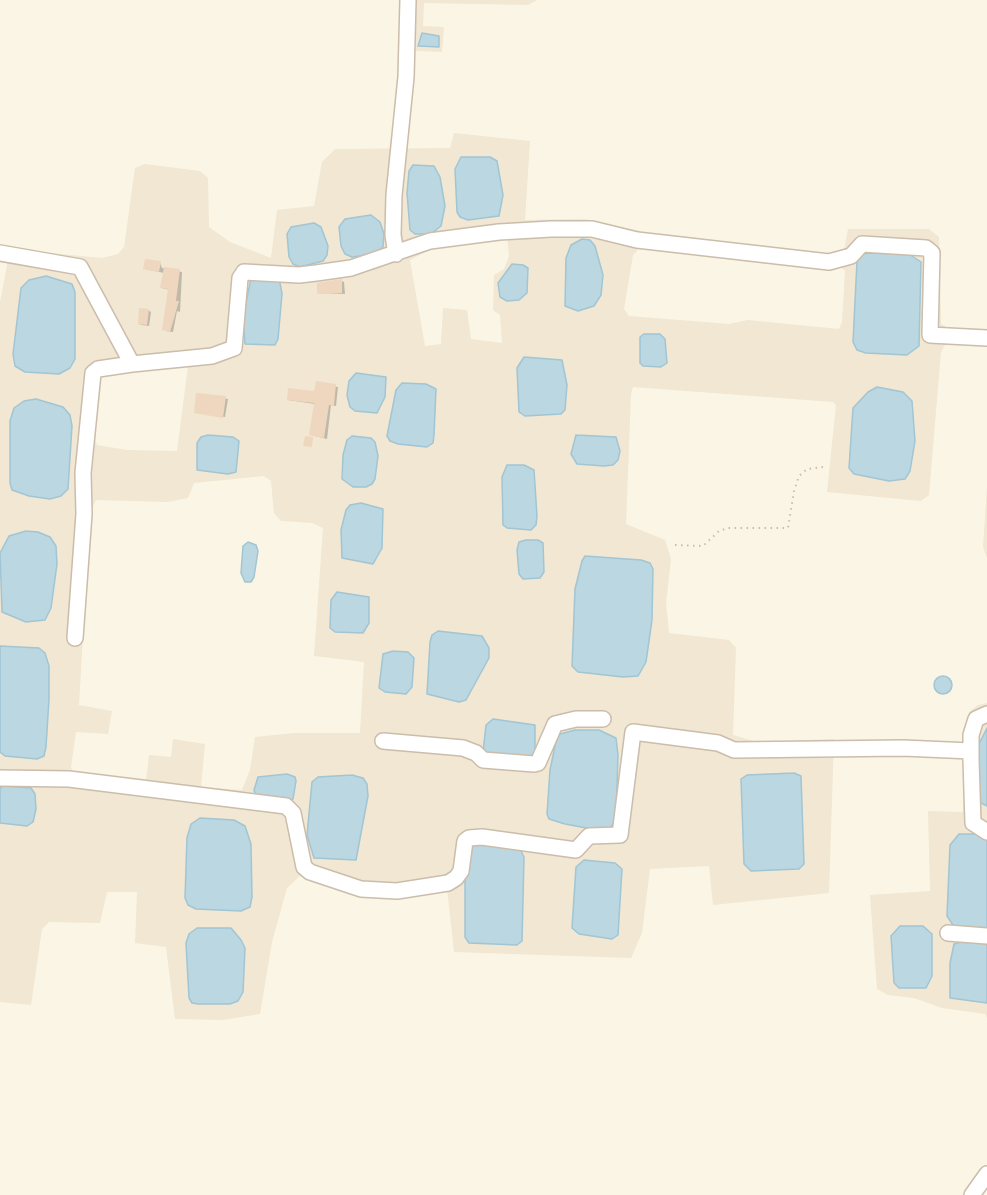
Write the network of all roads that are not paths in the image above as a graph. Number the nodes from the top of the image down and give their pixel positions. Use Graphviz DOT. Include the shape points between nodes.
graph roads {
  1 [pos="408,0"];
  2 [pos="0,253"];
  3 [pos="396,254"];
  4 [pos="987,338"];
  5 [pos="132,364"];
  6 [pos="75,638"];
  7 [pos="987,714"];
  8 [pos="603,718"];
  9 [pos="383,741"];
  10 [pos="971,751"];
  11 [pos="0,778"];
  12 [pos="987,832"];
  13 [pos="948,933"];
  14 [pos="987,936"];
  15 [pos="987,1174"];
  16 [pos="972,1195"];
  1 -- 3 [label="street" via="405,88 394,195"];
  2 -- 5 [label="street" via="80,267"];
  3 -- 4 [label="street" via="430,241 459,236 551,229 592,229 637,240 829,262 851,255 862,244 926,248 932,253 930,335"];
  3 -- 5 [label="street" via="351,268 299,275 244,272 240,278 234,348 212,356"];
  5 -- 6 [label="street" via="93,373 83,473"];
  7 -- 10 [label="street" via="976,719"];
  8 -- 9 [label="street" via="555,724 534,765 483,760 463,748"];
  10 -- 11 [label="street" via="734,750 718,743 633,732 620,835 589,836 576,849 469,838 456,878 448,883 397,891 361,889 310,872 304,867 293,813 286,806 69,779"];
  10 -- 12 [label="street" via="974,823"];
  13 -- 14 [label="street"];
  15 -- 16 [label="street"];
}
